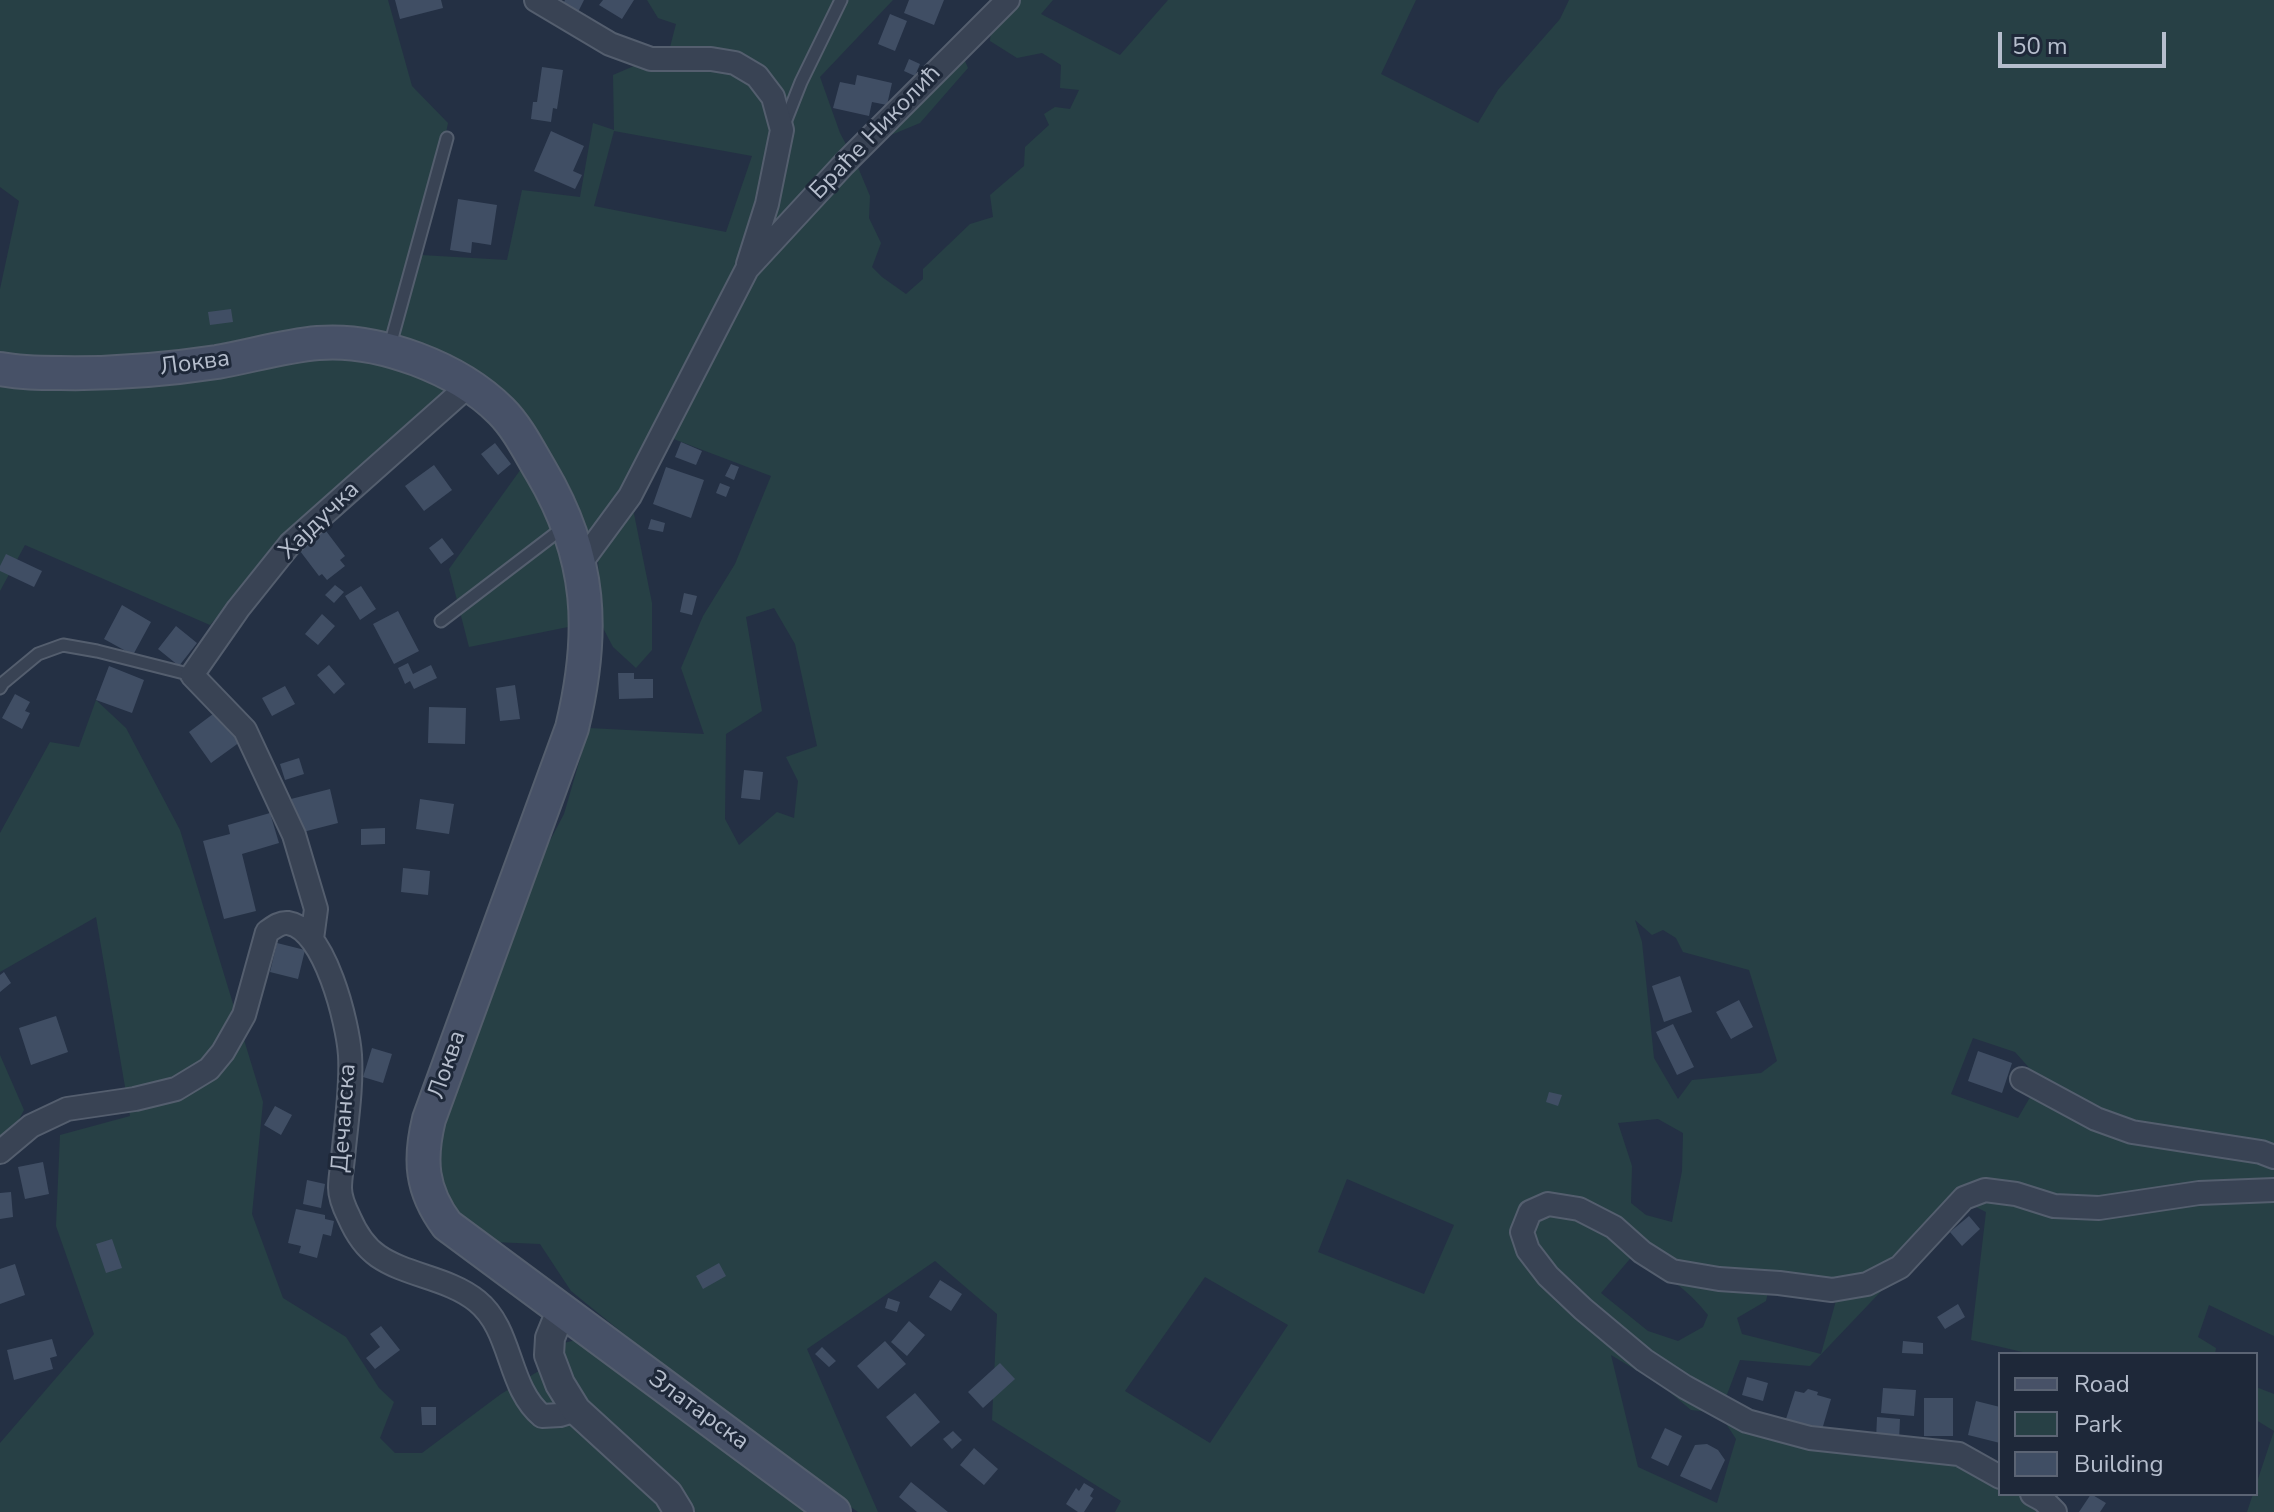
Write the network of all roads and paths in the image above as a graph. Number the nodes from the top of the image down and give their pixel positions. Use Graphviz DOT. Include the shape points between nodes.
graph roads {
  1 [pos="536,0"];
  2 [pos="841,0"];
  3 [pos="1008,0"];
  4 [pos="782,130"];
  5 [pos="447,138"];
  6 [pos="747,269"];
  7 [pos="389,350"];
  8 [pos="0,369"];
  9 [pos="468,386"];
  10 [pos="568,524"];
  11 [pos="580,564"];
  12 [pos="441,621"];
  13 [pos="192,675"];
  14 [pos="0,688"];
  15 [pos="312,939"];
  16 [pos="2022,1079"];
  17 [pos="0,1152"];
  18 [pos="2274,1157"];
  19 [pos="2274,1190"];
  20 [pos="561,1311"];
  21 [pos="576,1410"];
  22 [pos="1998,1476"];
  23 [pos="2036,1496"];
  24 [pos="679,1512"];
  25 [pos="834,1512"];
  26 [pos="2055,1512"];
  1 -- 4 [label="street, Браће Николић" via="610,44 651,59 735,63 757,76 773,97"];
  2 -- 4 [label="lane"];
  3 -- 6 [label="street, Браће Николић"];
  4 -- 6 [label="street, Браће Николић"];
  5 -- 7 [label="lane"];
  6 -- 11 [label="street, Браће Николић" via="630,496"];
  7 -- 8 [label="main road, Локва" via="319,343 132,373"];
  7 -- 9 [label="main road, Локва" via="428,363"];
  9 -- 10 [label="main road, Локва" via="516,429"];
  9 -- 13 [label="street, Хајдучка" via="290,544"];
  10 -- 11 [label="main road, Локва"];
  10 -- 12 [label="lane"];
  11 -- 20 [label="main road, Локва" via="586,642 572,728 454,1046 422,1155 427,1186 447,1225"];
  13 -- 14 [label="lane" via="63,645 38,654"];
  13 -- 15 [label="street" via="245,730 288,821 316,909"];
  15 -- 17 [label="street" via="286,922 267,932 244,1015 209,1069 176,1089 67,1109 31,1126"];
  15 -- 21 [label="street, Дечанска" via="339,1001 350,1054 340,1189 348,1216 375,1254 467,1294 485,1308 532,1408 542,1416"];
  16 -- 18 [label="street" via="2132,1132"];
  19 -- 22 [label="street" via="2199,1193 2099,1208 2054,1206 1985,1190 1964,1198 1900,1267 1867,1284 1832,1290 1672,1271 1614,1227 1579,1209 1548,1204 1530,1212 1522,1232 1548,1276 1644,1360 1698,1394 1747,1421 1810,1438 1959,1454"];
  20 -- 21 [label="street" via="549,1355"];
  20 -- 25 [label="main road, Златарска"];
  21 -- 24 [label="street" via="668,1494"];
  23 -- 26 [label="street"];
}
